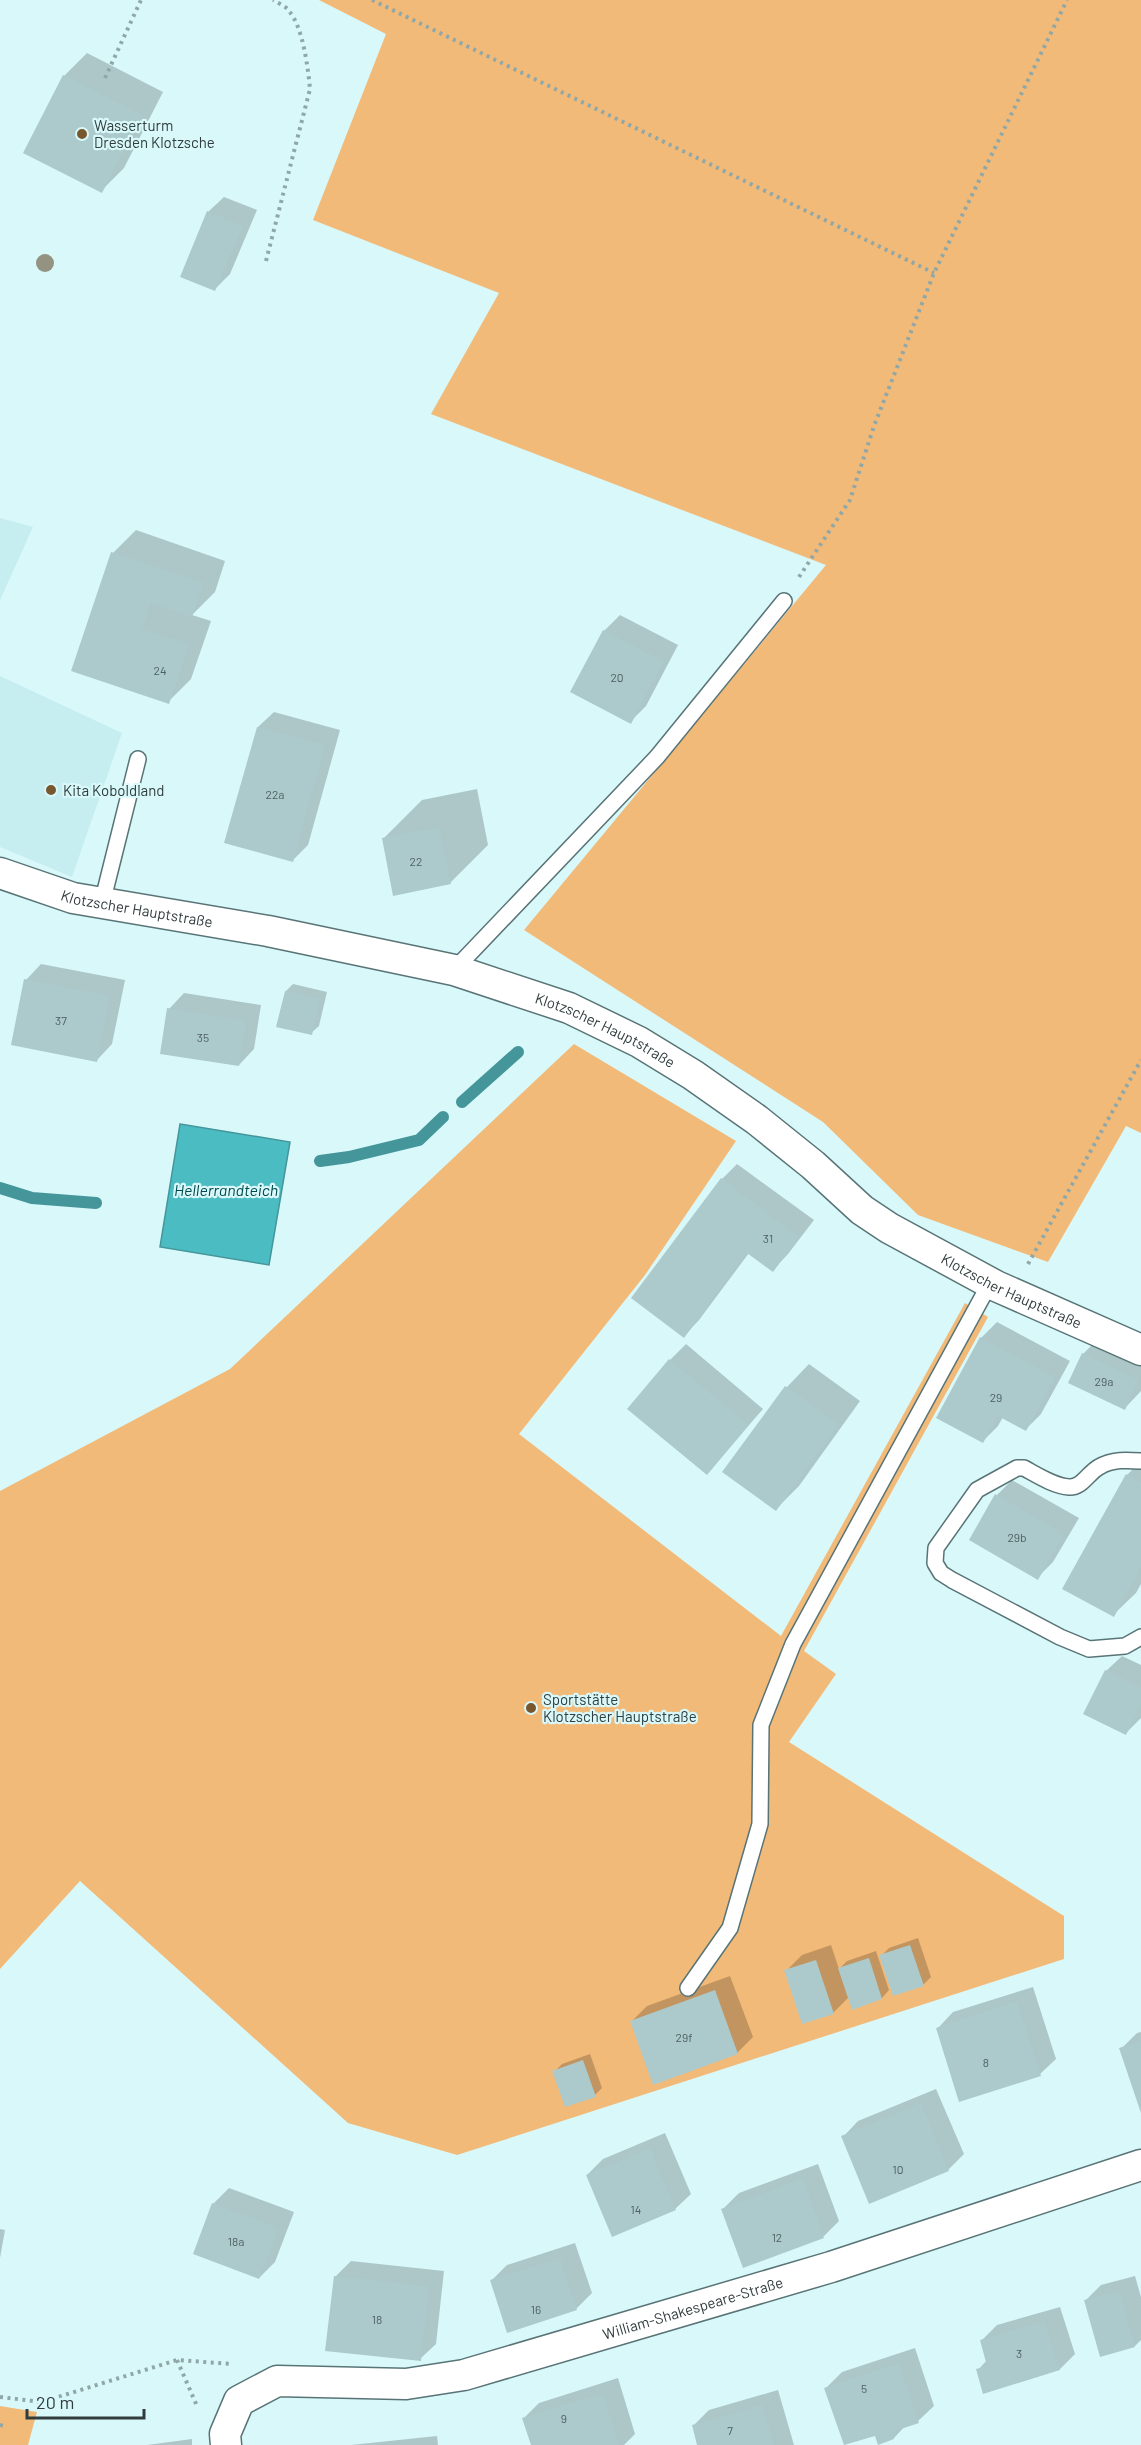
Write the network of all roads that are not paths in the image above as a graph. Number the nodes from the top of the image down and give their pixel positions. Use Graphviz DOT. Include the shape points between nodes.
graph roads {
  1 [pos="784,601"];
  2 [pos="138,759"];
  3 [pos="0,873"];
  4 [pos="102,903"];
  5 [pos="454,970"];
  6 [pos="1001,1288"];
  7 [pos="1141,1350"];
  8 [pos="1141,1461"];
  9 [pos="1141,1637"];
  10 [pos="688,1988"];
  11 [pos="1141,2165"];
  12 [pos="226,2445"];
  1 -- 5 [label="lane" via="657,757"];
  2 -- 4 [label="lane"];
  3 -- 4 [label="street, Klotzscher Hauptstraße" via="73,898"];
  4 -- 5 [label="street, Klotzscher Hauptstraße" via="268,931"];
  5 -- 6 [label="street, Klotzscher Hauptstraße" via="569,1008 639,1042 757,1120 862,1210"];
  6 -- 7 [label="street, Klotzscher Hauptstraße"];
  6 -- 10 [label="lane" via="793,1644 761,1725 760,1824 730,1928"];
  8 -- 9 [label="lane" via="1123,1460 1100,1466 1080,1485 1069,1488 1017,1468 977,1490 936,1548 935,1563 952,1580 1060,1637 1089,1648 1125,1646"];
  11 -- 12 [label="street, William-Shakespeare-Straße" via="831,2267 465,2375 406,2384 277,2381 239,2401 225,2434"];
}
